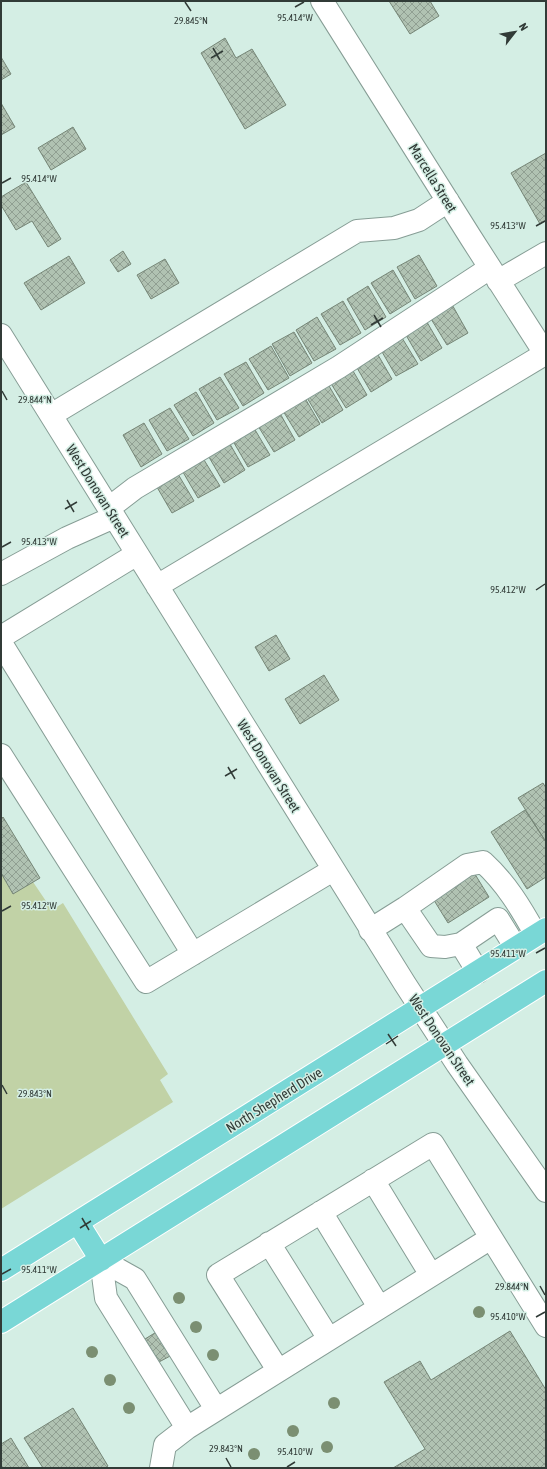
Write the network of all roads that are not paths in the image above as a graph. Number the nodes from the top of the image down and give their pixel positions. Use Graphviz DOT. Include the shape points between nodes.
graph roads {
  1 [pos="322,1"];
  2 [pos="448,201"];
  3 [pos="546,253"];
  4 [pos="494,274"];
  5 [pos="1,335"];
  6 [pos="546,354"];
  7 [pos="51,415"];
  8 [pos="111,512"];
  9 [pos="137,554"];
  10 [pos="1,574"];
  11 [pos="157,586"];
  12 [pos="1,637"];
  13 [pos="1,643"];
  14 [pos="1,755"];
  15 [pos="333,870"];
  16 [pos="406,908"];
  17 [pos="370,930"];
  18 [pos="541,932"];
  19 [pos="461,944"];
  20 [pos="516,948"];
  21 [pos="193,954"];
  22 [pos="478,972"];
  23 [pos="546,981"];
  24 [pos="420,1008"];
  25 [pos="444,1045"];
  26 [pos="373,1180"];
  27 [pos="546,1191"];
  28 [pos="321,1212"];
  29 [pos="78,1223"];
  30 [pos="491,1238"];
  31 [pos="269,1243"];
  32 [pos="101,1260"];
  33 [pos="1,1270"];
  34 [pos="431,1275"];
  35 [pos="379,1307"];
  36 [pos="1,1322"];
  37 [pos="546,1326"];
  38 [pos="329,1339"];
  39 [pos="278,1370"];
  40 [pos="216,1409"];
  41 [pos="187,1428"];
  42 [pos="161,1468"];
  1 -- 2 [label="street, Marcella Street"];
  2 -- 4 [label="street, Marcella Street"];
  2 -- 7 [label="street" via="419,220 394,228 357,231"];
  3 -- 4 [label="street"];
  4 -- 6 [label="street, Marcella Street"];
  4 -- 8 [label="street" via="168,467 135,488"];
  5 -- 7 [label="street, West Donovan Street"];
  6 -- 11 [label="street"];
  7 -- 8 [label="street, West Donovan Street"];
  8 -- 9 [label="street, West Donovan Street"];
  8 -- 10 [label="street"];
  9 -- 11 [label="street, West Donovan Street"];
  9 -- 12 [label="street"];
  11 -- 15 [label="street, West Donovan Street"];
  13 -- 21 [label="street"];
  14 -- 21 [label="street" via="146,982"];
  15 -- 17 [label="street, West Donovan Street"];
  15 -- 21 [label="street"];
  16 -- 17 [label="street"];
  16 -- 18 [label="street" via="467,865 483,862 496,874"];
  16 -- 19 [label="street" via="431,946"];
  17 -- 24 [label="street, West Donovan Street"];
  18 -- 20 [label="main road, North Shepherd Drive"];
  19 -- 20 [label="street" via="498,918"];
  19 -- 22 [label="street"];
  20 -- 22 [label="main road, North Shepherd Drive"];
  22 -- 24 [label="main road, North Shepherd Drive"];
  23 -- 25 [label="main road"];
  24 -- 25 [label="street, West Donovan Street"];
  24 -- 29 [label="main road, North Shepherd Drive"];
  25 -- 27 [label="street, West Donovan Street"];
  25 -- 32 [label="main road"];
  26 -- 28 [label="street"];
  26 -- 30 [label="street" via="433,1144"];
  26 -- 34 [label="street"];
  28 -- 31 [label="street"];
  28 -- 35 [label="street"];
  29 -- 32 [label="main road"];
  29 -- 33 [label="main road, North Shepherd Drive"];
  30 -- 34 [label="street"];
  30 -- 37 [label="street"];
  31 -- 38 [label="street"];
  31 -- 39 [label="street" via="218,1275"];
  32 -- 36 [label="main road"];
  32 -- 40 [label="street" via="135,1279"];
  32 -- 41 [label="street" via="106,1298"];
  34 -- 35 [label="street"];
  35 -- 38 [label="street"];
  38 -- 39 [label="street"];
  39 -- 40 [label="street"];
  40 -- 41 [label="street"];
  41 -- 42 [label="street" via="165,1445"];
}
